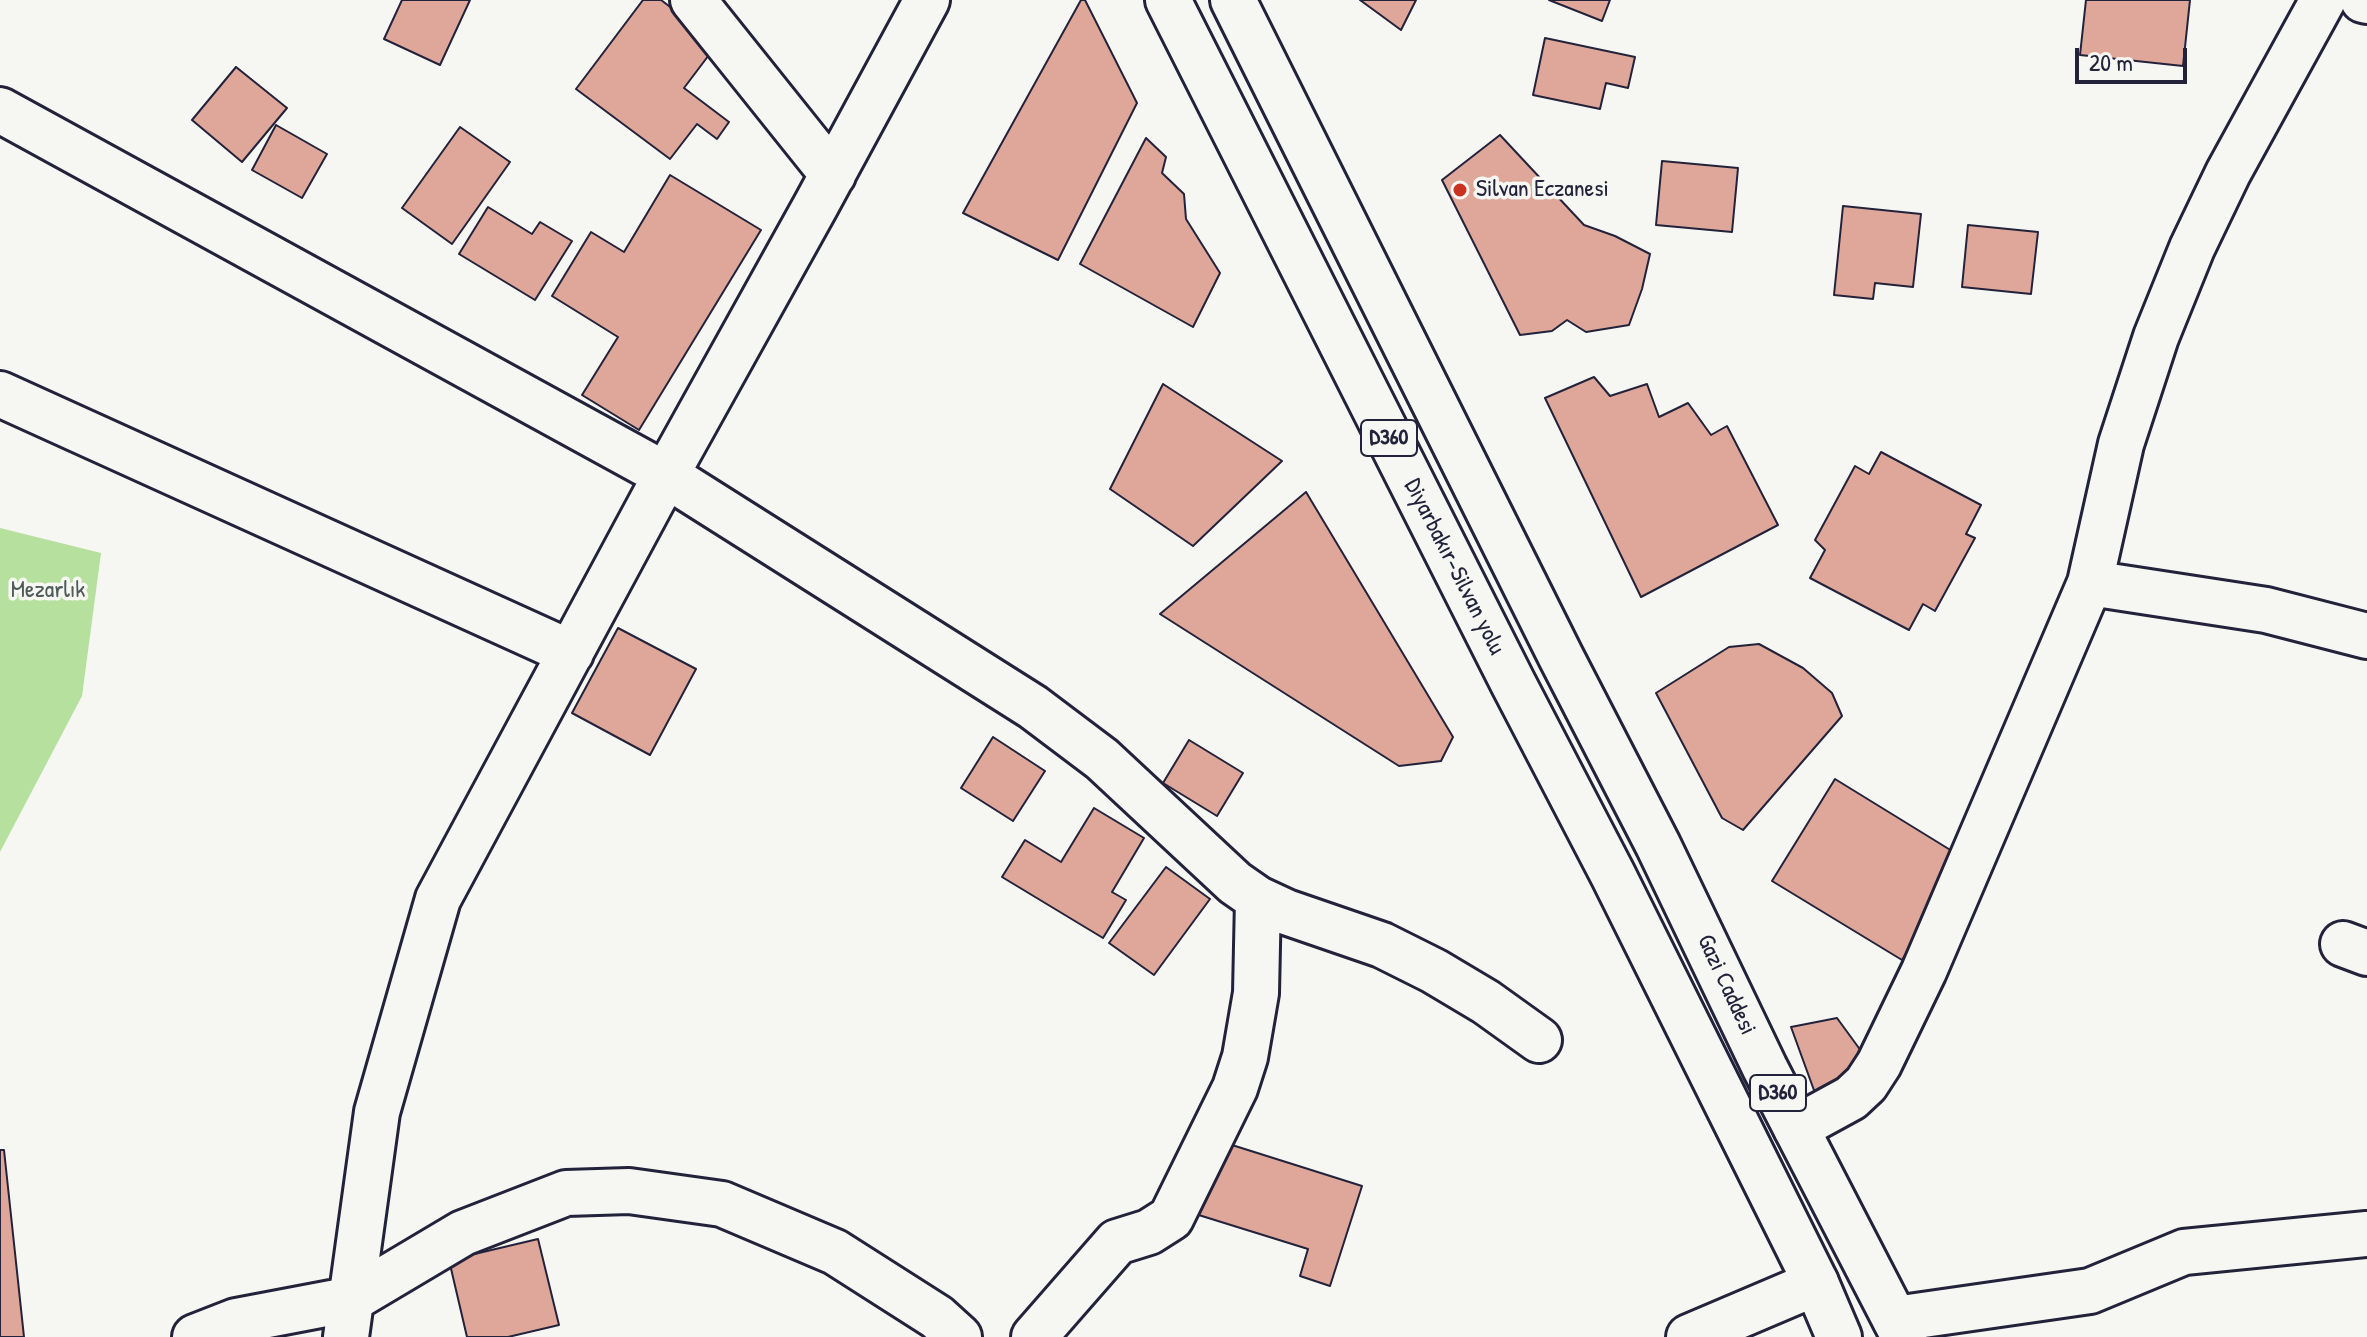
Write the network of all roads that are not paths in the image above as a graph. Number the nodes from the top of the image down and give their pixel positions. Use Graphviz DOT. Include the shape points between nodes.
graph roads {
  1 [pos="693,0"];
  2 [pos="927,0"];
  3 [pos="1168,0"];
  4 [pos="1233,0"];
  5 [pos="2323,0"];
  6 [pos="0,110"];
  7 [pos="833,175"];
  8 [pos="0,394"];
  9 [pos="666,475"];
  10 [pos="2090,583"];
  11 [pos="2367,636"];
  12 [pos="571,653"];
  13 [pos="1258,899"];
  14 [pos="1539,1040"];
  15 [pos="1796,1128"];
  16 [pos="2367,1234"];
  17 [pos="1816,1283"];
  18 [pos="349,1318"];
  19 [pos="1899,1328"];
  20 [pos="195,1337"];
  21 [pos="959,1337"];
  22 [pos="1034,1337"];
  23 [pos="1689,1337"];
  24 [pos="1839,1337"];
  1 -- 7 [label="main road"];
  2 -- 7 [label="main road"];
  3 -- 17 [label="main road, Diyarbakır-Silvan yolu / D360"];
  4 -- 15 [label="main road, Gazi Caddesi / D360"];
  5 -- 10 [label="main road" via="2228,173 2156,337 2121,444"];
  6 -- 9 [label="main road"];
  7 -- 9 [label="main road"];
  8 -- 12 [label="main road"];
  9 -- 12 [label="main road"];
  9 -- 13 [label="main road" via="1033,707 1102,759"];
  10 -- 11 [label="main road" via="2266,610"];
  10 -- 15 [label="main road" via="1879,1064 1851,1098"];
  12 -- 18 [label="main road" via="438,899 377,1112"];
  13 -- 14 [label="main road" via="1382,945 1434,971"];
  13 -- 22 [label="main road" via="1256,993 1245,1057 1171,1218 1117,1242"];
  15 -- 19 [label="main road, Gazi Caddesi / D360"];
  16 -- 19 [label="main road" via="2184,1252 2090,1291"];
  17 -- 23 [label="main road"];
  17 -- 24 [label="main road, D360"];
  18 -- 20 [label="main road" via="236,1321"];
  18 -- 21 [label="main road" via="463,1233 566,1193 629,1191 722,1204 835,1252 937,1317"];
}
